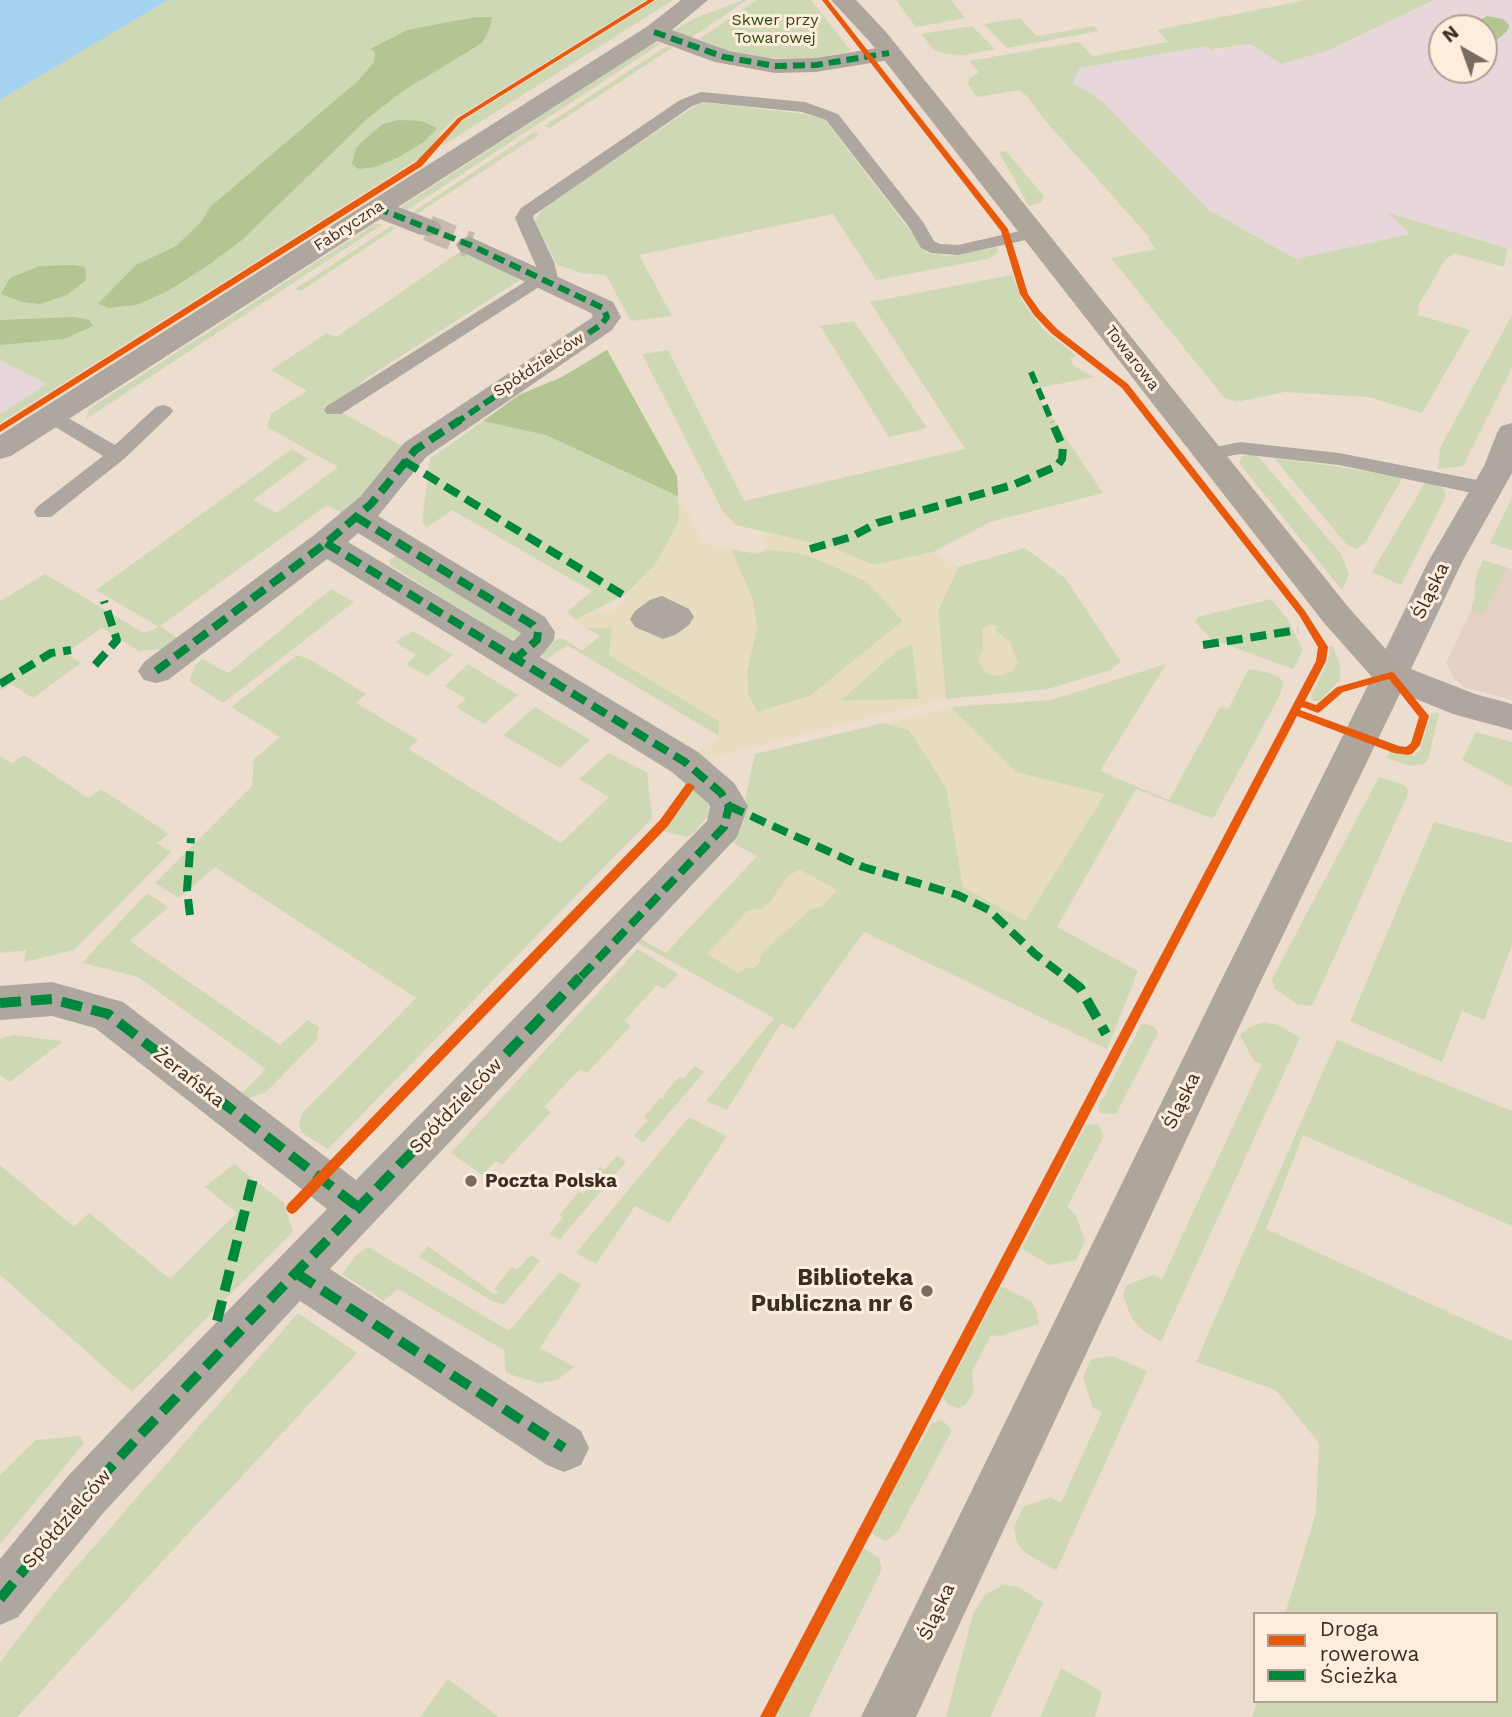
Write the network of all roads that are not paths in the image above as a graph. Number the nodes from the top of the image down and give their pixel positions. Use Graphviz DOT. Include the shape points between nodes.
graph roads {
  1 [pos="696,0"];
  2 [pos="843,0"];
  3 [pos="867,0"];
  4 [pos="654,32"];
  5 [pos="883,45"];
  6 [pos="377,208"];
  7 [pos="428,228"];
  8 [pos="1033,233"];
  9 [pos="470,244"];
  10 [pos="546,281"];
  11 [pos="334,410"];
  12 [pos="163,411"];
  13 [pos="51,416"];
  14 [pos="1512,433"];
  15 [pos="0,449"];
  16 [pos="1208,454"];
  17 [pos="117,455"];
  18 [pos="1487,489"];
  19 [pos="44,512"];
  20 [pos="341,530"];
  21 [pos="156,671"];
  22 [pos="1391,675"];
  23 [pos="1512,717"];
  24 [pos="0,1003"];
  25 [pos="358,1208"];
  26 [pos="296,1273"];
  27 [pos="564,1448"];
  28 [pos="0,1599"];
  29 [pos="888,1717"];
  1 -- 4 [label="street, Fabryczna"];
  2 -- 5 [label="street, Towarowa"];
  3 -- 5 [label="street, Towarowa"];
  4 -- 5 [label="street" via="724,57 775,66 816,65"];
  4 -- 6 [label="street, Fabryczna"];
  5 -- 8 [label="street, Towarowa"];
  6 -- 7 [label="street"];
  6 -- 13 [label="street, Fabryczna"];
  8 -- 10 [label="lane" via="958,250 937,250 927,244 832,117 805,107 701,97 527,212 524,218 545,262"];
  8 -- 16 [label="street, Towarowa"];
  9 -- 10 [label="street, Spółdzielców"];
  10 -- 11 [label="lane"];
  10 -- 20 [label="street, Spółdzielców" via="603,308 607,317 415,450 371,504"];
  12 -- 17 [label="lane"];
  13 -- 15 [label="street, Fabryczna"];
  13 -- 17 [label="lane"];
  14 -- 18 [label="street, Śląska"];
  16 -- 18 [label="lane" via="1240,448 1339,459"];
  16 -- 22 [label="street, Towarowa" via="1337,616"];
  17 -- 19 [label="lane"];
  18 -- 22 [label="street, Śląska" via="1445,562"];
  20 -- 21 [label="street, Spółdzielców"];
  20 -- 25 [label="street, Spółdzielców" via="513,660 685,762 721,793 729,806 724,827"];
  22 -- 23 [label="street" via="1466,705"];
  22 -- 29 [label="street, Śląska"];
  24 -- 25 [label="street, Żerańska" via="52,999 108,1014"];
  25 -- 26 [label="street, Spółdzielców"];
  26 -- 27 [label="street"];
  26 -- 28 [label="street, Spółdzielców" via="94,1485"];
}
